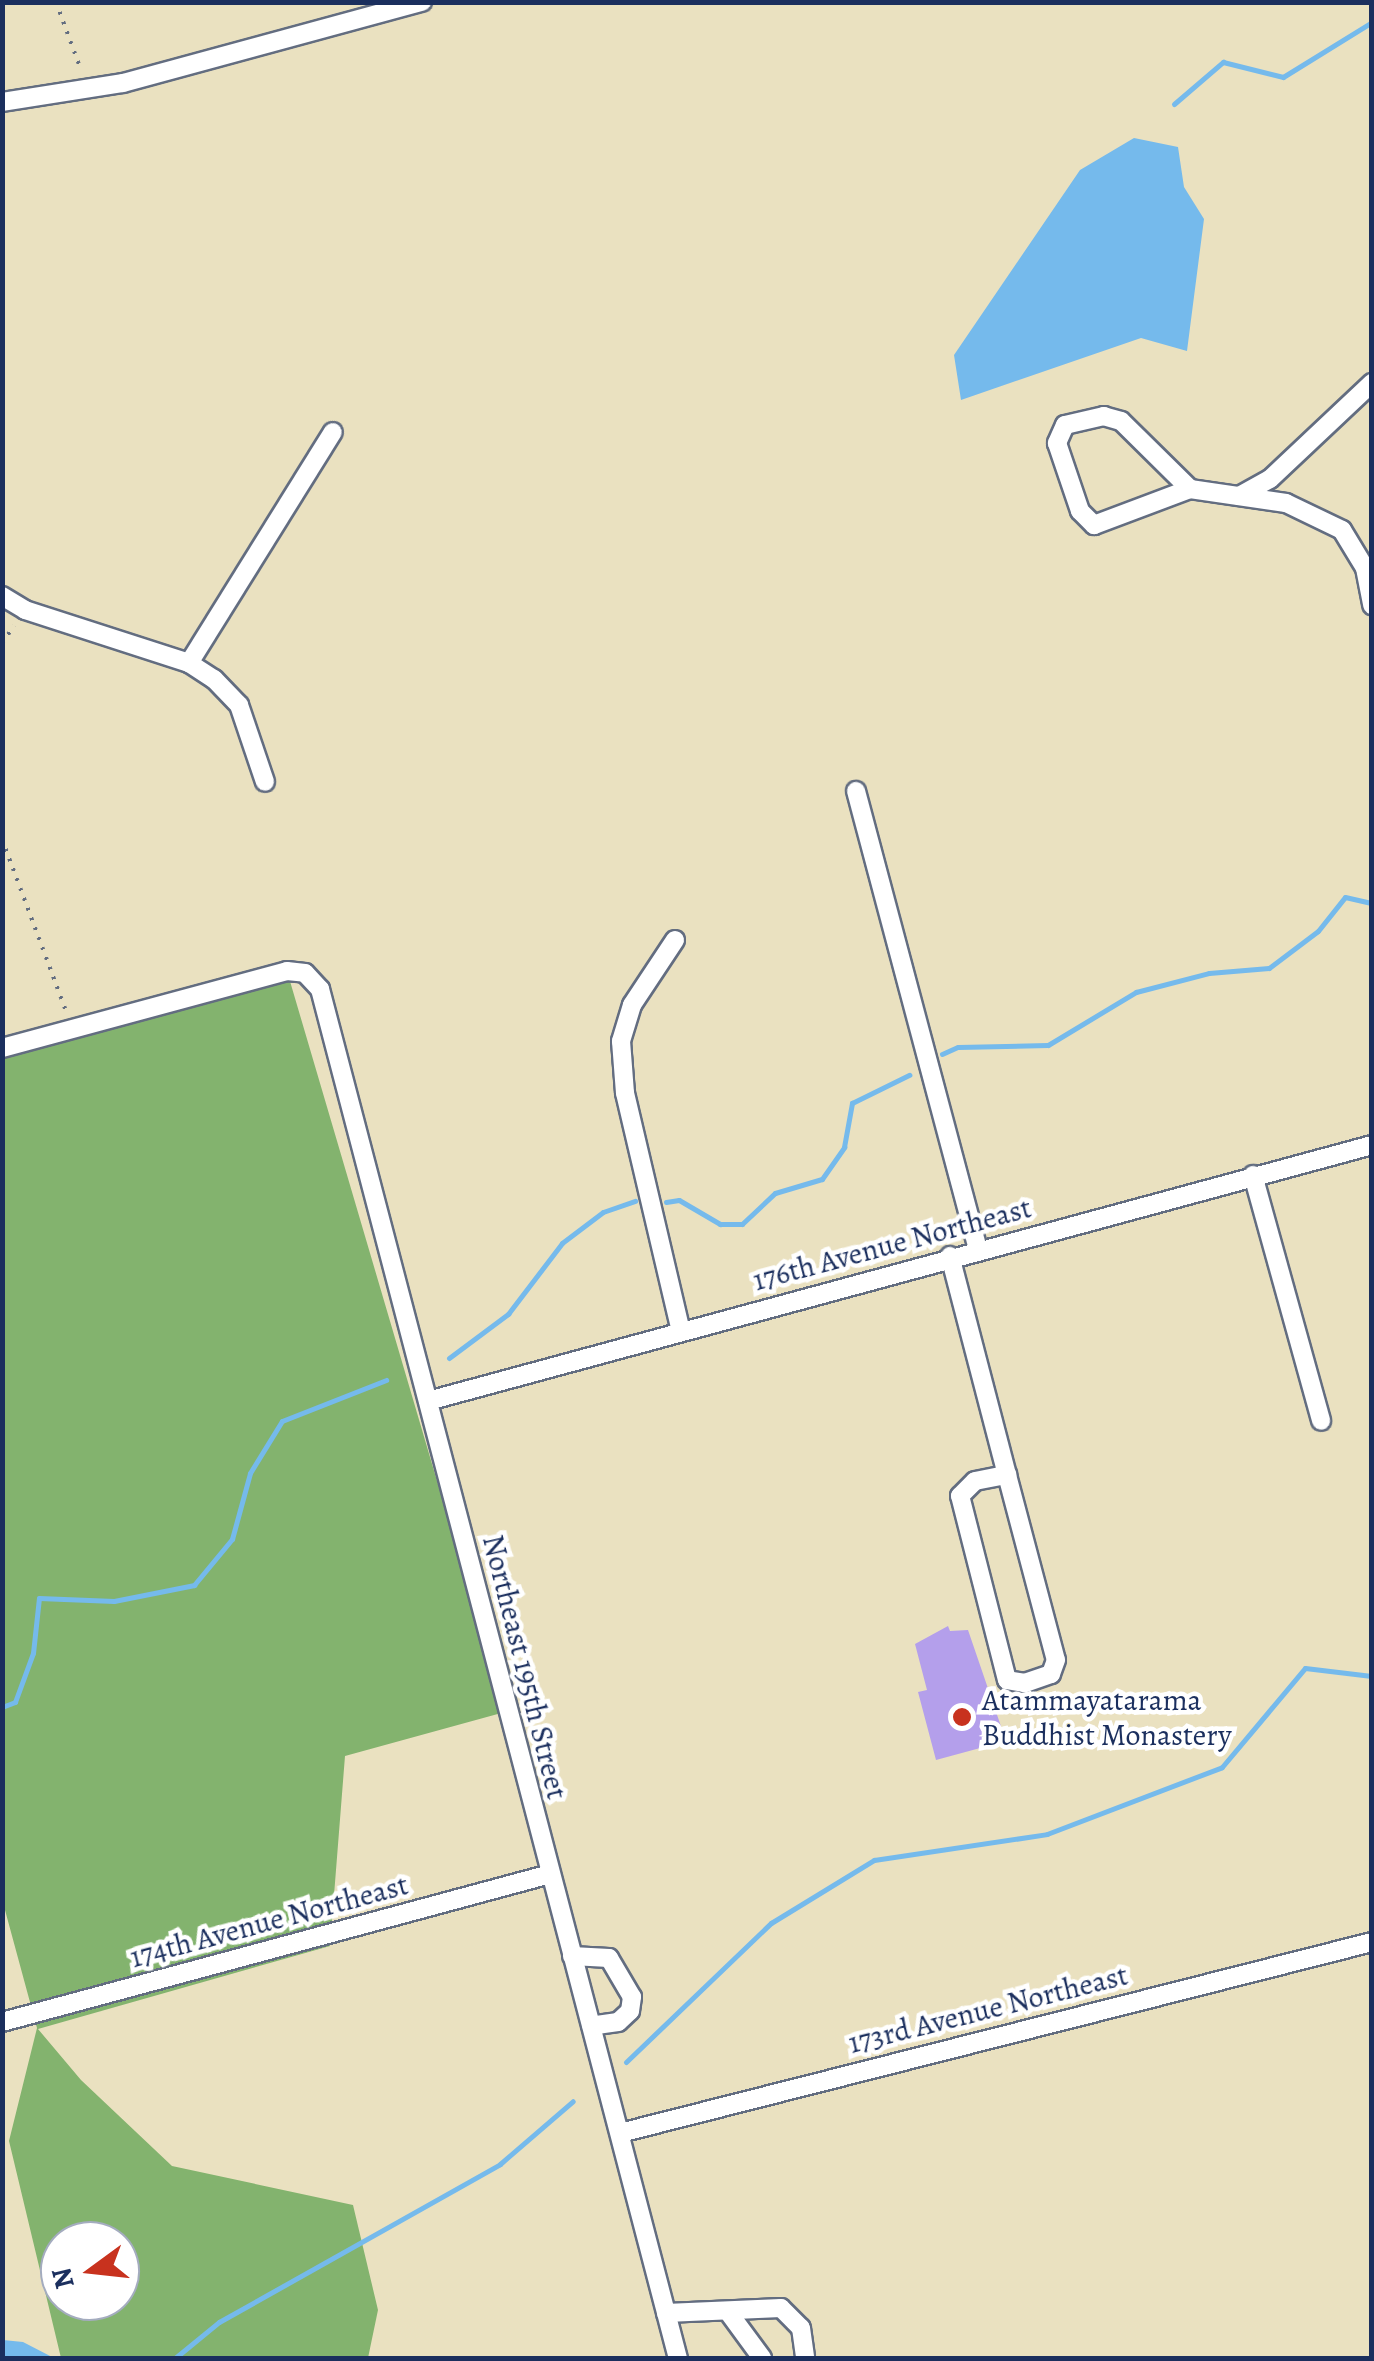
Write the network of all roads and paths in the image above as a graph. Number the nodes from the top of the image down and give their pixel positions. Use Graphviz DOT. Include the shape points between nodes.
graph roads {
  1 [pos="56,2"];
  2 [pos="422,2"];
  3 [pos="88,89"];
  4 [pos="2,102"];
  5 [pos="1372,384"];
  6 [pos="332,432"];
  7 [pos="1190,489"];
  8 [pos="1239,496"];
  9 [pos="2,596"];
  10 [pos="1372,604"];
  11 [pos="25,610"];
  12 [pos="2,643"];
  13 [pos="189,663"];
  14 [pos="265,782"];
  15 [pos="856,791"];
  16 [pos="2,838"];
  17 [pos="676,940"];
  18 [pos="75,1032"];
  19 [pos="2,1048"];
  20 [pos="1372,1145"];
  21 [pos="1254,1176"];
  22 [pos="978,1248"];
  23 [pos="950,1256"];
  24 [pos="681,1331"];
  25 [pos="428,1400"];
  26 [pos="1321,1420"];
  27 [pos="1008,1475"];
  28 [pos="550,1874"];
  29 [pos="1372,1942"];
  30 [pos="572,1956"];
  31 [pos="2,2022"];
  32 [pos="591,2026"];
  33 [pos="620,2133"];
  34 [pos="729,2313"];
  35 [pos="666,2314"];
  36 [pos="678,2358"];
  37 [pos="762,2358"];
  38 [pos="805,2358"];
  1 -- 3 [label="path"];
  2 -- 3 [label="street"];
  3 -- 4 [label="street"];
  5 -- 8 [label="street" via="1270,479"];
  6 -- 13 [label="street"];
  7 -- 7 [label="street" via="1094,525 1080,512 1057,443 1064,425 1104,416 1122,422"];
  7 -- 8 [label="street"];
  8 -- 10 [label="street" via="1286,504 1342,530 1365,568"];
  9 -- 11 [label="street"];
  11 -- 12 [label="path"];
  11 -- 13 [label="street"];
  13 -- 14 [label="street" via="239,705"];
  15 -- 22 [label="street"];
  16 -- 18 [label="path" via="41,958"];
  17 -- 24 [label="street" via="632,1005 621,1042 625,1093"];
  18 -- 19 [label="street"];
  18 -- 25 [label="street, Northeast 195th Street" via="286,971 305,974 320,989"];
  20 -- 21 [label="street, 176th Avenue Northeast"];
  21 -- 22 [label="street, 176th Avenue Northeast"];
  21 -- 26 [label="street"];
  22 -- 23 [label="street, 176th Avenue Northeast"];
  23 -- 24 [label="street, 176th Avenue Northeast"];
  23 -- 27 [label="street"];
  24 -- 25 [label="street, 176th Avenue Northeast"];
  25 -- 28 [label="street, Northeast 195th Street"];
  27 -- 27 [label="street" via="1056,1660 1051,1674 1025,1683 1008,1680 960,1496 976,1481"];
  28 -- 30 [label="street, Northeast 195th Street"];
  28 -- 31 [label="street, 174th Avenue Northeast"];
  29 -- 33 [label="street, 173rd Avenue Northeast"];
  30 -- 32 [label="street, Northeast 195th Street"];
  30 -- 32 [label="street" via="609,1958 632,1998 618,2022"];
  32 -- 33 [label="street, Northeast 195th Street"];
  33 -- 35 [label="street, Northeast 195th Street"];
  34 -- 35 [label="street"];
  34 -- 37 [label="street"];
  34 -- 38 [label="street" via="768,2304 781,2308 800,2328"];
  35 -- 36 [label="street, Northeast 195th Street"];
}
